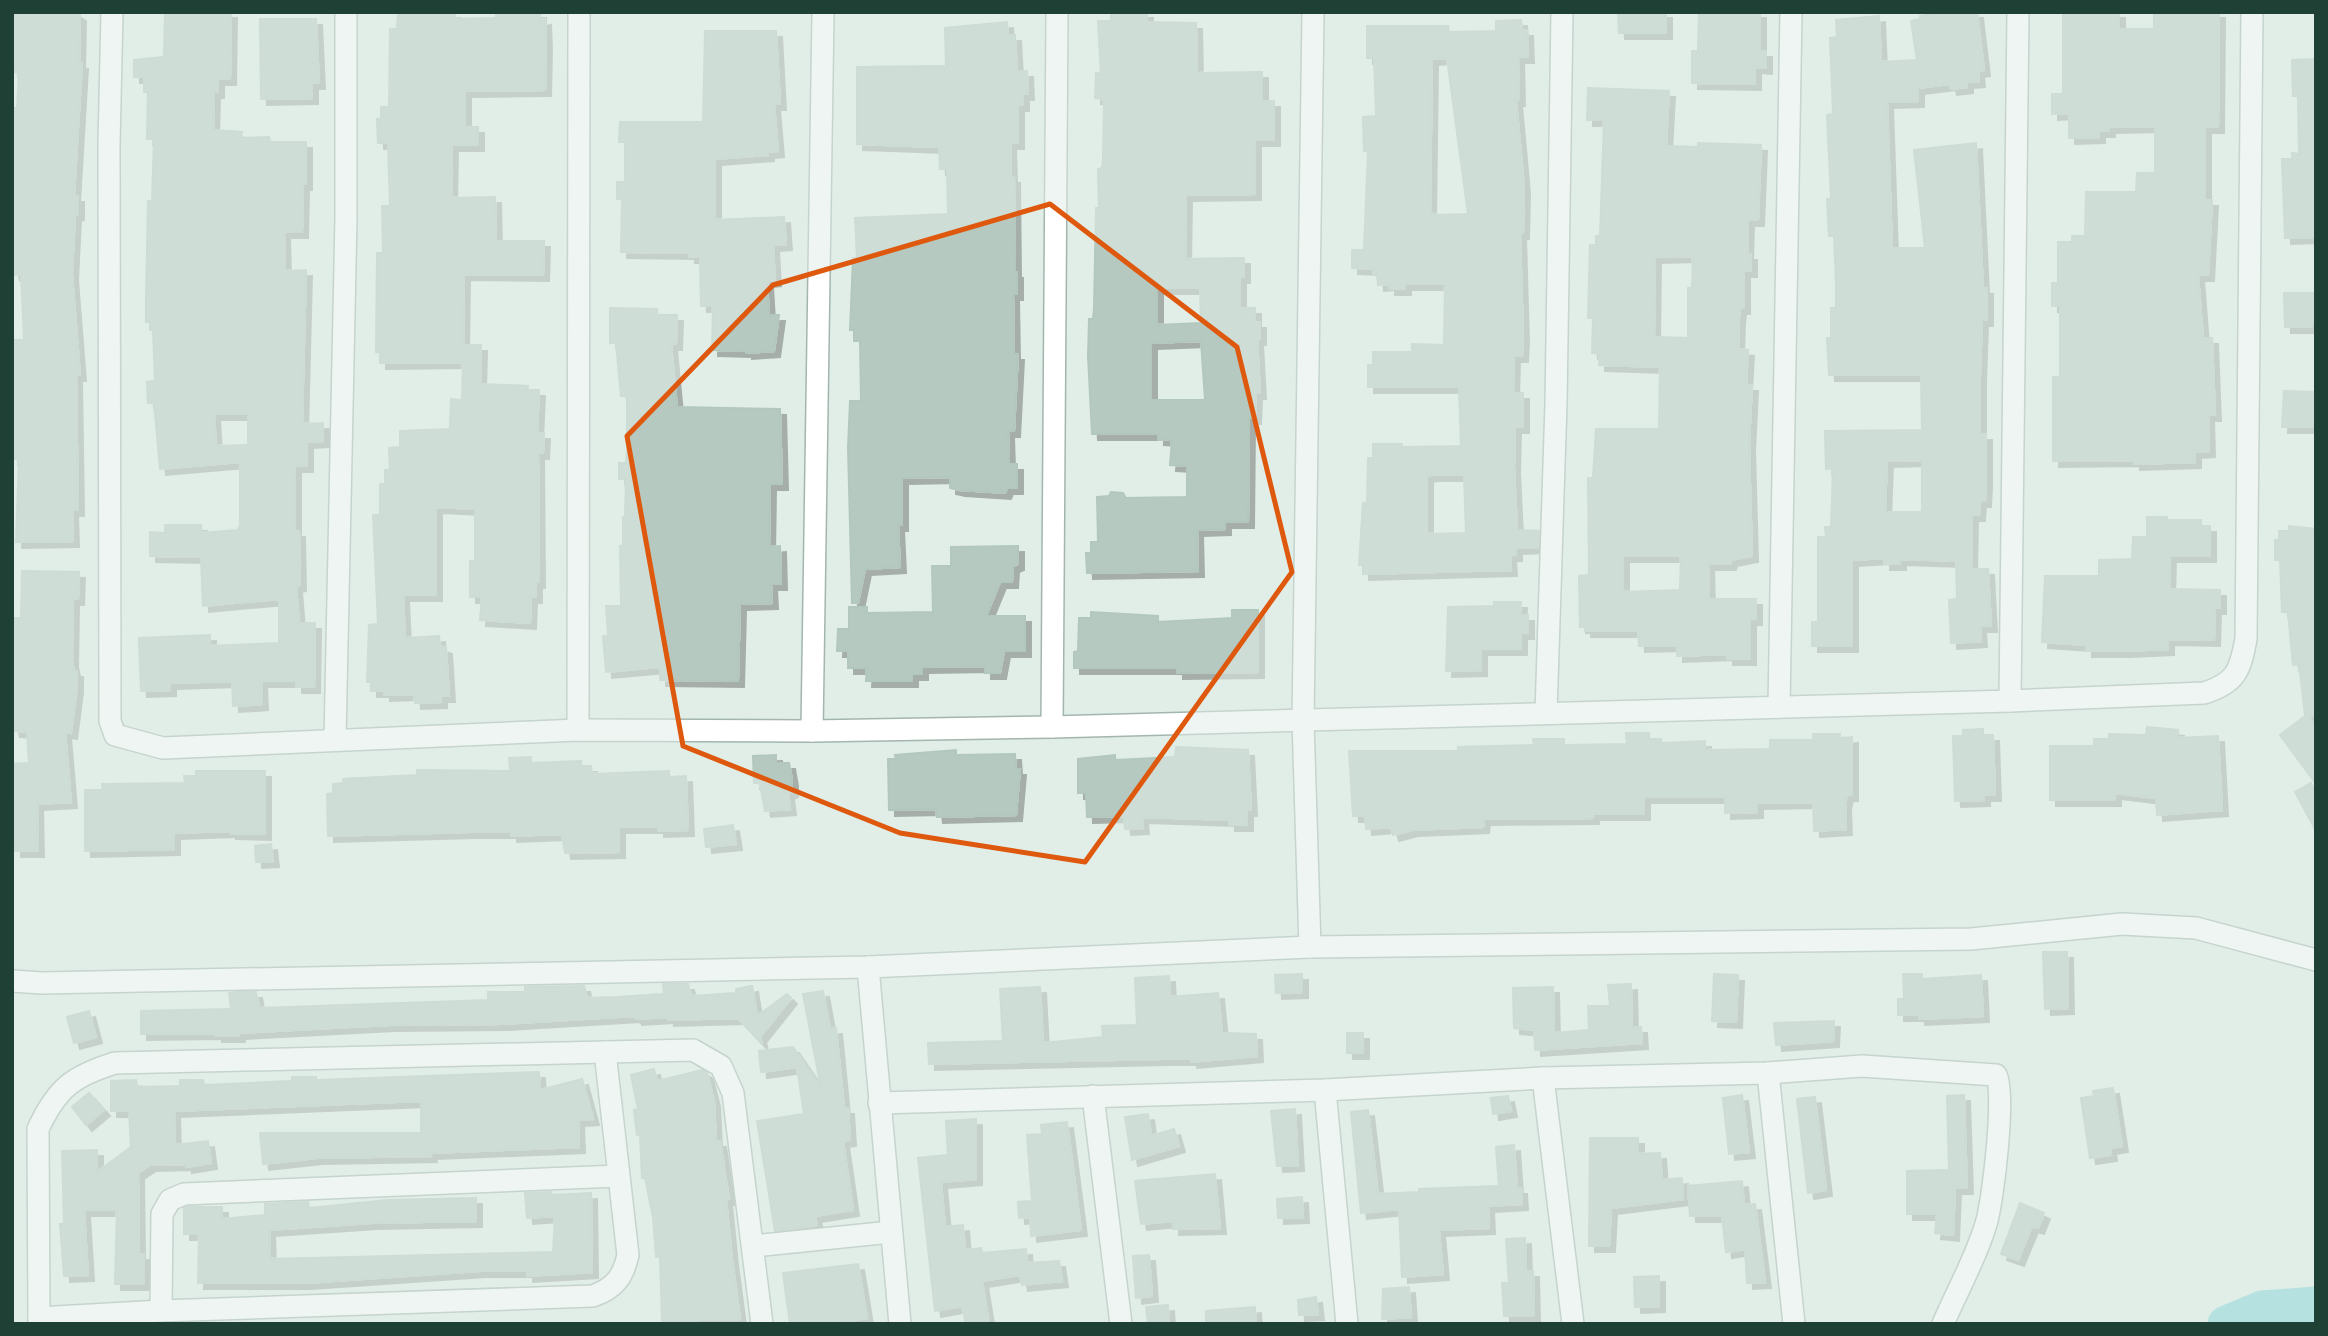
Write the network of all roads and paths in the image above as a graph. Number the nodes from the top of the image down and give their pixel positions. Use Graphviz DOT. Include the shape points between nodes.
graph roads {
  1 [pos="112,12"];
  2 [pos="346,12"];
  3 [pos="579,12"];
  4 [pos="823,12"];
  5 [pos="1056,12"];
  6 [pos="1313,12"];
  7 [pos="1562,12"];
  8 [pos="1791,12"];
  9 [pos="2018,12"];
  10 [pos="2252,12"];
  11 [pos="2010,701"];
  12 [pos="1779,707"];
  13 [pos="1546,713"];
  14 [pos="1303,720"];
  15 [pos="1052,727"];
  16 [pos="578,730"];
  17 [pos="812,731"];
  18 [pos="335,739"];
  19 [pos="1310,947"];
  20 [pos="2316,960"];
  21 [pos="868,967"];
  22 [pos="12,981"];
  23 [pos="605,1052"];
  24 [pos="1768,1073"];
  25 [pos="1543,1078"];
  26 [pos="1325,1090"];
  27 [pos="1093,1096"];
  28 [pos="879,1103"];
  29 [pos="618,1176"];
  30 [pos="891,1232"];
  31 [pos="753,1246"];
  32 [pos="162,1311"];
  33 [pos="39,1321"];
  34 [pos="762,1324"];
  35 [pos="900,1324"];
  36 [pos="1121,1324"];
  37 [pos="1347,1324"];
  38 [pos="1573,1324"];
  39 [pos="1794,1324"];
  40 [pos="1943,1324"];
  1 -- 18 [label="street" via="110,721 115,735 163,748"];
  2 -- 18 [label="street"];
  3 -- 16 [label="street"];
  4 -- 17 [label="street"];
  5 -- 15 [label="street"];
  6 -- 14 [label="street"];
  7 -- 13 [label="street"];
  8 -- 12 [label="street"];
  9 -- 11 [label="street"];
  10 -- 11 [label="street" via="2246,639 2242,659 2224,686 2204,693"];
  11 -- 12 [label="street"];
  12 -- 13 [label="street"];
  13 -- 14 [label="street"];
  14 -- 15 [label="street"];
  14 -- 19 [label="street"];
  15 -- 17 [label="street"];
  16 -- 17 [label="street"];
  16 -- 18 [label="street"];
  19 -- 20 [label="street" via="1970,939 2122,924 2196,928"];
  19 -- 21 [label="street"];
  21 -- 22 [label="street"];
  21 -- 28 [label="street"];
  23 -- 29 [label="street"];
  23 -- 31 [label="street" via="693,1050 721,1066 733,1093"];
  23 -- 33 [label="street" via="115,1063 90,1071 66,1084 38,1129"];
  24 -- 25 [label="street"];
  24 -- 39 [label="street"];
  24 -- 40 [label="street" via="1863,1066 1996,1075 2001,1105 1986,1224"];
  25 -- 26 [label="street"];
  25 -- 38 [label="street"];
  26 -- 27 [label="street"];
  26 -- 37 [label="street"];
  27 -- 28 [label="street"];
  27 -- 36 [label="street"];
  28 -- 30 [label="street"];
  29 -- 32 [label="street" via="184,1194 170,1200 162,1214"];
  29 -- 32 [label="street" via="627,1263 618,1283 593,1296"];
  30 -- 31 [label="street"];
  30 -- 35 [label="street"];
  31 -- 34 [label="street"];
  32 -- 33 [label="street"];
}
